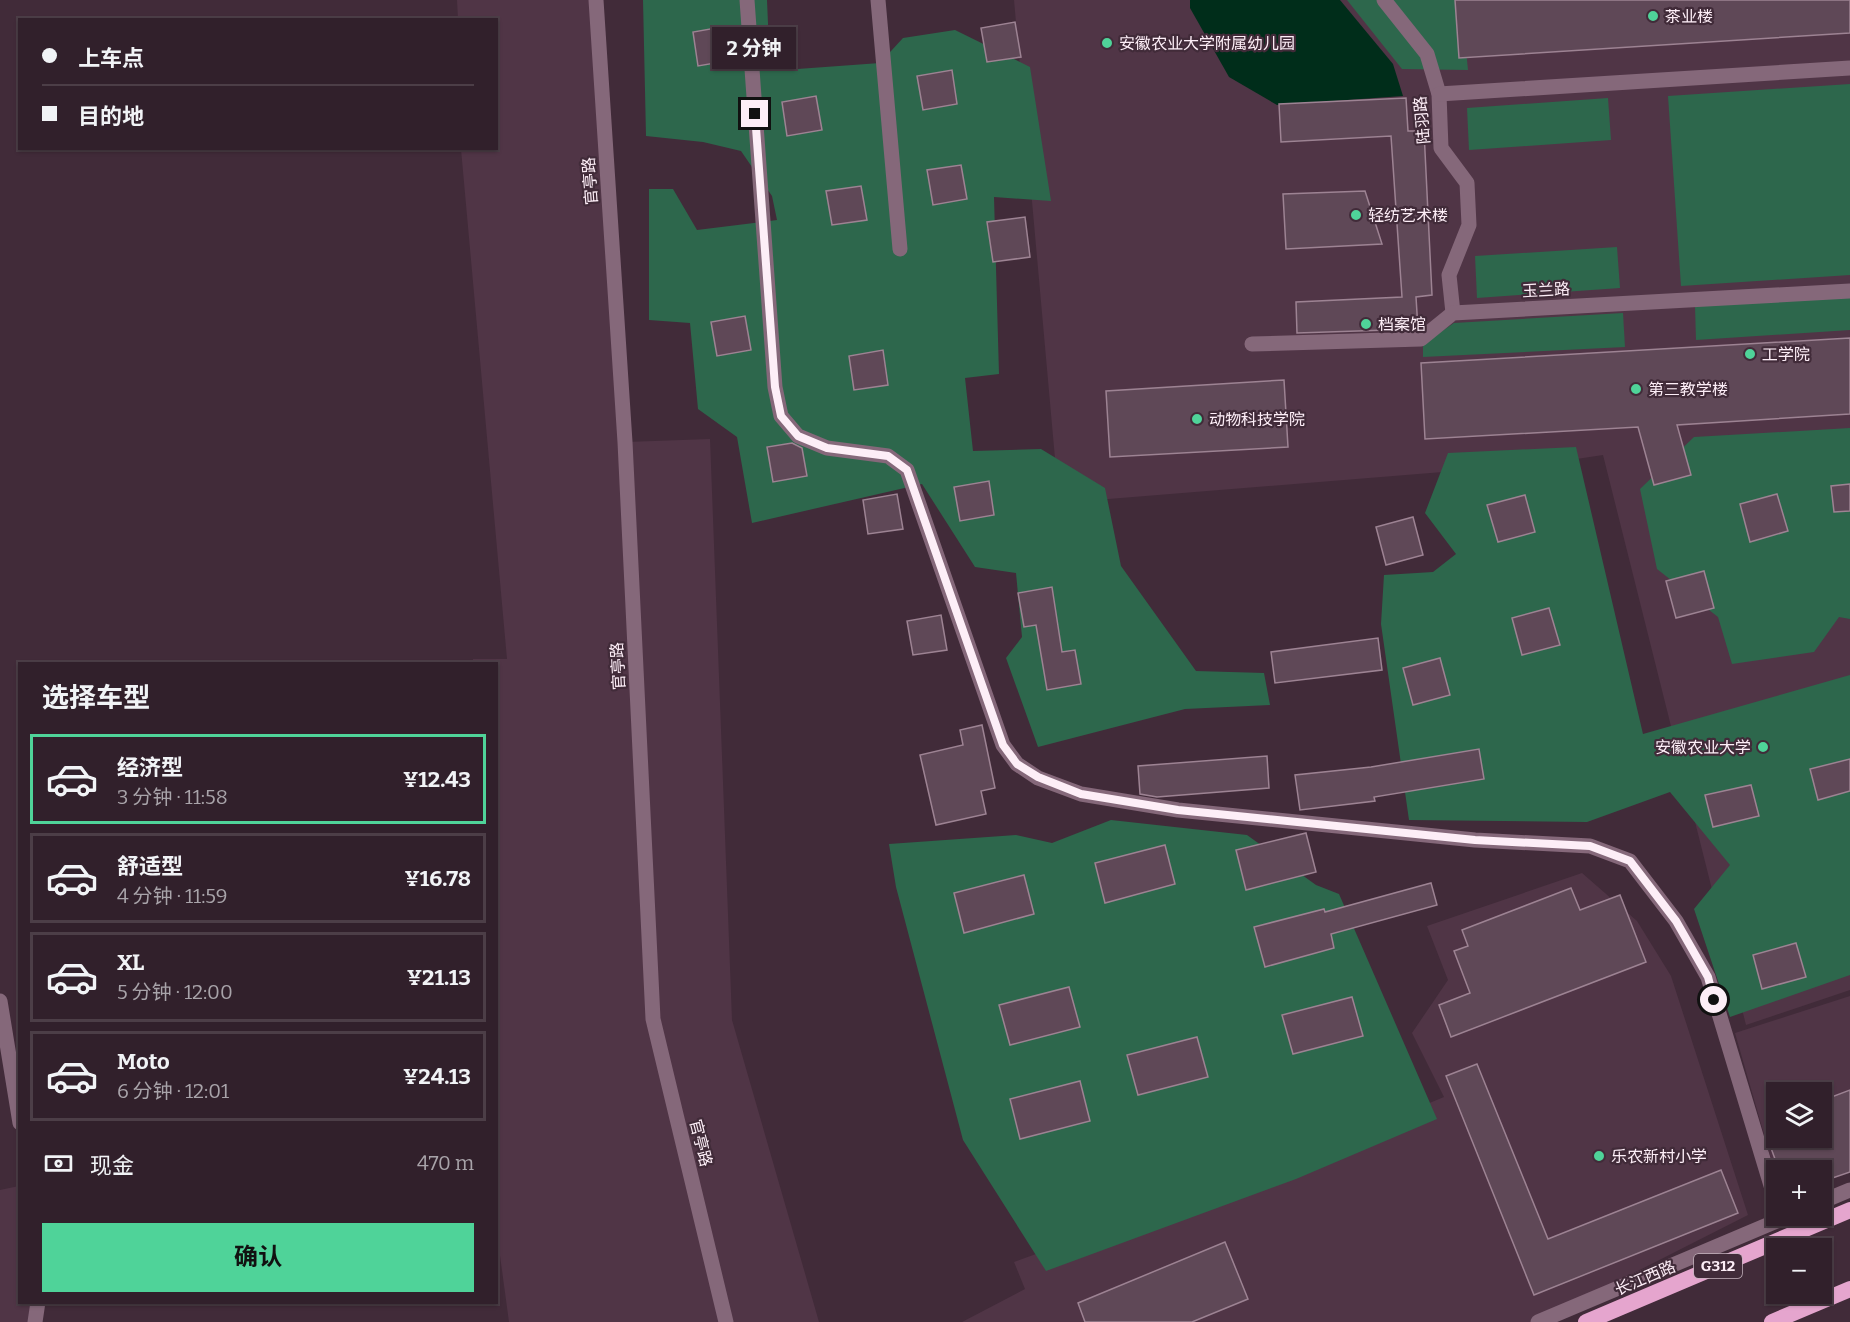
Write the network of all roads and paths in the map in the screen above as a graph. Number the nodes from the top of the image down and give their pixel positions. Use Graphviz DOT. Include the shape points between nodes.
graph roads {
  1 [pos="596,0"];
  2 [pos="747,0"];
  3 [pos="878,0"];
  4 [pos="1384,0"];
  5 [pos="1850,68"];
  6 [pos="1439,94"];
  7 [pos="900,249"];
  8 [pos="1850,291"];
  9 [pos="1453,313"];
  10 [pos="1252,344"];
  11 [pos="0,1001"];
  12 [pos="18,1111"];
  13 [pos="1766,1169"];
  14 [pos="1850,1190"];
  15 [pos="1832,1197"];
  16 [pos="1850,1210"];
  17 [pos="1766,1224"];
  18 [pos="1850,1289"];
  19 [pos="38,1304"];
  20 [pos="35,1322"];
  21 [pos="726,1322"];
  22 [pos="1538,1322"];
  23 [pos="1586,1322"];
  24 [pos="1772,1322"];
  1 -- 21 [label="street, 官亭路" via="625,442 653,1019"];
  2 -- 13 [label="street" via="775,387 781,416 798,436 827,448 888,456 907,470 1003,745 1017,764 1081,794 1178,810 1475,840 1590,846 1630,861 1676,921 1708,977"];
  3 -- 7 [label="street"];
  4 -- 6 [label="street, 陆羽路" via="1427,54"];
  5 -- 6 [label="street"];
  6 -- 9 [label="street, 陆羽路" via="1441,148 1467,183 1468,194 1469,225 1449,275"];
  8 -- 9 [label="street, 玉兰路"];
  9 -- 10 [label="street" via="1421,339"];
  11 -- 12 [label="street"];
  14 -- 15 [label="street"];
  16 -- 23 [label="highway, 长江西路 / G312"];
  17 -- 22 [label="street"];
  18 -- 24 [label="highway"];
  19 -- 20 [label="street"];
}
